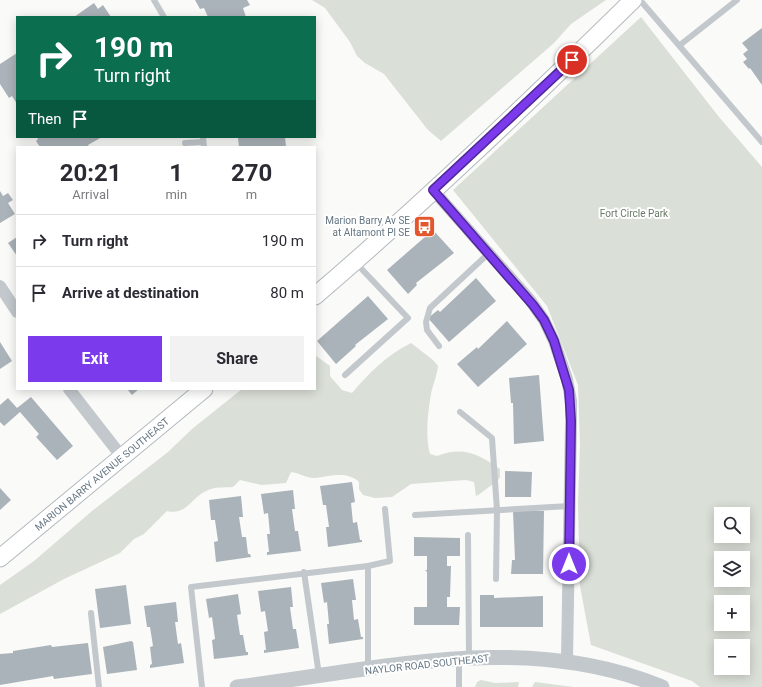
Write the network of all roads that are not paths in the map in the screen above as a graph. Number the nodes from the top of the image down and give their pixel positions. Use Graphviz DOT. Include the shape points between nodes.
graph roads {
  1 [pos="154,0"];
  2 [pos="633,0"];
  3 [pos="640,0"];
  4 [pos="737,0"];
  5 [pos="163,16"];
  6 [pos="680,45"];
  7 [pos="203,142"];
  8 [pos="762,142"];
  9 [pos="185,143"];
  10 [pos="433,190"];
  11 [pos="489,253"];
  12 [pos="354,261"];
  13 [pos="0,286"];
  14 [pos="316,295"];
  15 [pos="16,310"];
  16 [pos="439,346"];
  17 [pos="345,375"];
  18 [pos="70,390"];
  19 [pos="203,390"];
  20 [pos="460,412"];
  21 [pos="122,457"];
  22 [pos="570,506"];
  23 [pos="385,509"];
  24 [pos="497,510"];
  25 [pos="415,515"];
  26 [pos="468,535"];
  27 [pos="0,558"];
  28 [pos="368,566"];
  29 [pos="304,572"];
  30 [pos="496,579"];
  31 [pos="91,613"];
  32 [pos="464,658"];
  33 [pos="567,660"];
  34 [pos="368,669"];
  35 [pos="320,676"];
  36 [pos="99,687"];
  37 [pos="202,687"];
  38 [pos="237,687"];
  39 [pos="459,687"];
  40 [pos="662,687"];
  1 -- 5 [label="lane"];
  2 -- 10 [label="main road"];
  3 -- 6 [label="lane"];
  4 -- 6 [label="lane"];
  6 -- 8 [label="lane"];
  7 -- 9 [label="lane"];
  10 -- 11 [label="street"];
  10 -- 12 [label="main road"];
  11 -- 16 [label="lane" via="430,308 426,322 427,330"];
  11 -- 22 [label="street" via="540,315 552,336 562,363 571,406"];
  12 -- 14 [label="main road"];
  12 -- 17 [label="lane" via="408,318"];
  13 -- 15 [label="street"];
  18 -- 21 [label="street"];
  19 -- 21 [label="main road, MARION BARRY AVENUE SOUTHEAST"];
  20 -- 24 [label="lane" via="492,438"];
  21 -- 27 [label="main road, MARION BARRY AVENUE SOUTHEAST"];
  22 -- 24 [label="lane"];
  22 -- 33 [label="street"];
  23 -- 28 [label="lane" via="390,561"];
  24 -- 25 [label="lane"];
  24 -- 30 [label="lane"];
  26 -- 32 [label="lane"];
  28 -- 29 [label="lane"];
  28 -- 34 [label="lane"];
  29 -- 35 [label="lane"];
  29 -- 37 [label="lane" via="191,587"];
  31 -- 36 [label="lane"];
  32 -- 33 [label="street, NAYLOR ROAD SOUTHEAST" via="506,656"];
  32 -- 34 [label="street, NAYLOR ROAD SOUTHEAST"];
  32 -- 39 [label="lane"];
  33 -- 40 [label="street, NAYLOR ROAD SOUTHEAST" via="622,673"];
  34 -- 35 [label="street, NAYLOR ROAD SOUTHEAST"];
  35 -- 38 [label="street, NAYLOR ROAD SOUTHEAST"];
}
